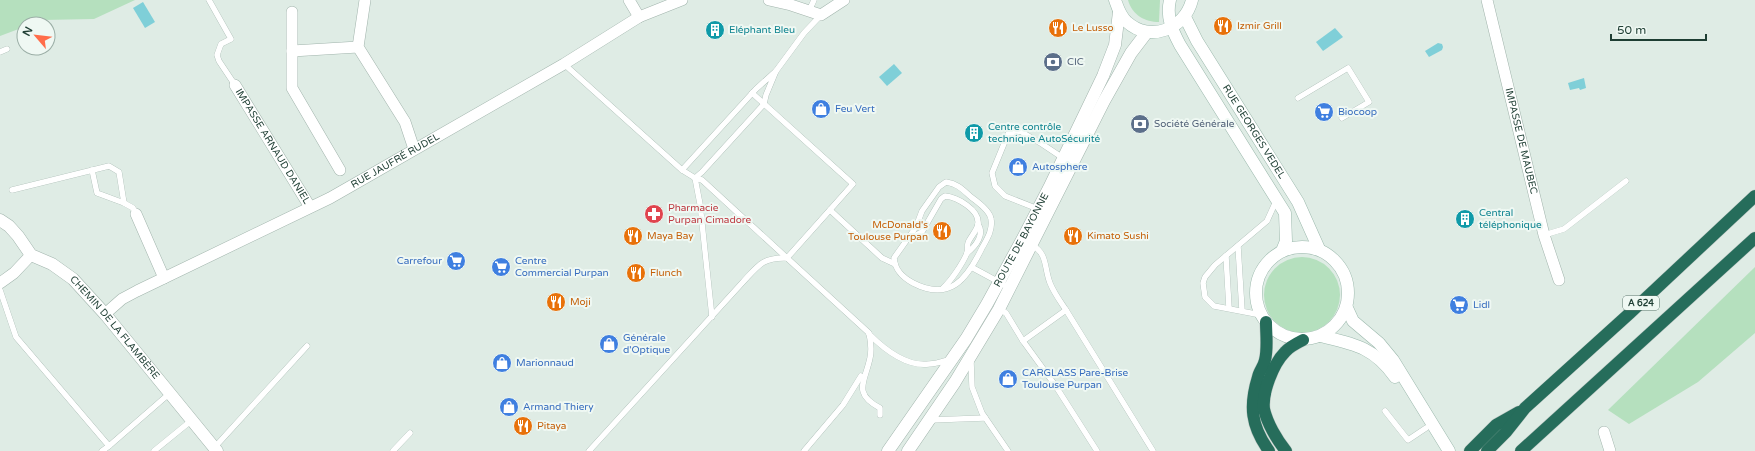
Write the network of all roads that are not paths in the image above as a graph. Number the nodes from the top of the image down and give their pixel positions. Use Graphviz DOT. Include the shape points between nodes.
graph roads {
  1 [pos="209,0"];
  2 [pos="365,0"];
  3 [pos="629,0"];
  4 [pos="682,0"];
  5 [pos="769,0"];
  6 [pos="814,0"];
  7 [pos="844,0"];
  8 [pos="1170,0"];
  9 [pos="1192,0"];
  10 [pos="1487,0"];
  11 [pos="792,2"];
  12 [pos="1117,6"];
  13 [pos="809,11"];
  14 [pos="292,12"];
  15 [pos="821,15"];
  16 [pos="639,17"];
  17 [pos="1185,17"];
  18 [pos="1172,28"];
  19 [pos="1147,32"];
  20 [pos="358,47"];
  21 [pos="7,49"];
  22 [pos="292,51"];
  23 [pos="0,52"];
  24 [pos="564,64"];
  25 [pos="776,70"];
  26 [pos="235,86"];
  27 [pos="752,93"];
  28 [pos="1298,98"];
  29 [pos="764,104"];
  30 [pos="1342,118"];
  31 [pos="414,149"];
  32 [pos="1063,158"];
  33 [pos="92,170"];
  34 [pos="340,170"];
  35 [pos="682,170"];
  36 [pos="695,178"];
  37 [pos="1626,181"];
  38 [pos="12,190"];
  39 [pos="1755,196"];
  40 [pos="1276,201"];
  41 [pos="124,204"];
  42 [pos="310,207"];
  43 [pos="1038,209"];
  44 [pos="830,210"];
  45 [pos="136,214"];
  46 [pos="0,220"];
  47 [pos="1544,235"];
  48 [pos="1755,238"];
  49 [pos="908,240"];
  50 [pos="1032,245"];
  51 [pos="1238,246"];
  52 [pos="1319,249"];
  53 [pos="1282,251"];
  54 [pos="31,255"];
  55 [pos="1226,256"];
  56 [pos="787,258"];
  57 [pos="895,264"];
  58 [pos="973,268"];
  59 [pos="164,278"];
  60 [pos="1559,280"];
  61 [pos="0,283"];
  62 [pos="1004,285"];
  63 [pos="0,290"];
  64 [pos="940,291"];
  65 [pos="1229,308"];
  66 [pos="1347,308"];
  67 [pos="999,309"];
  68 [pos="1066,310"];
  69 [pos="1244,310"];
  70 [pos="105,314"];
  71 [pos="712,316"];
  72 [pos="1263,318"];
  73 [pos="869,333"];
  74 [pos="1320,336"];
  75 [pos="1303,340"];
  76 [pos="1023,341"];
  77 [pos="308,346"];
  78 [pos="971,356"];
  79 [pos="953,358"];
  80 [pos="868,365"];
  81 [pos="170,393"];
  82 [pos="1525,408"];
  83 [pos="1385,411"];
  84 [pos="880,415"];
  85 [pos="985,418"];
  86 [pos="192,420"];
  87 [pos="930,420"];
  88 [pos="1426,428"];
  89 [pos="1604,432"];
  90 [pos="410,433"];
  91 [pos="109,446"];
  92 [pos="216,450"];
  93 [pos="1445,450"];
  94 [pos="102,451"];
  95 [pos="154,451"];
  96 [pos="393,451"];
  97 [pos="589,451"];
  98 [pos="804,451"];
  99 [pos="888,451"];
  100 [pos="908,451"];
  101 [pos="1008,451"];
  102 [pos="1097,451"];
  103 [pos="1153,451"];
  104 [pos="1269,451"];
  105 [pos="1286,451"];
  106 [pos="1470,451"];
  107 [pos="1487,451"];
  108 [pos="1521,451"];
  109 [pos="1610,451"];
  1 -- 26 [label="lane" via="231,38 221,44 217,54"];
  2 -- 20 [label="street"];
  3 -- 16 [label="street"];
  4 -- 16 [label="street, RUE JAUFRÉ RUDEL"];
  5 -- 11 [label="street"];
  6 -- 13 [label="lane"];
  7 -- 15 [label="street"];
  8 -- 18 [label="street, RUE GEORGES VEDEL" via="1168,11"];
  9 -- 17 [label="street"];
  10 -- 47 [label="street, IMPASSE DE MAUBEC"];
  11 -- 13 [label="street"];
  12 -- 19 [label="street" via="1126,21"];
  12 -- 32 [label="street, ROUTE DE BAYONNE" via="1113,51"];
  13 -- 15 [label="street"];
  14 -- 22 [label="street"];
  15 -- 25 [label="lane"];
  16 -- 24 [label="street, RUE JAUFRÉ RUDEL"];
  17 -- 18 [label="street"];
  17 -- 52 [label="street, RUE GEORGES VEDEL" via="1197,41 1298,202"];
  18 -- 19 [label="street"];
  18 -- 40 [label="street, RUE GEORGES VEDEL"];
  19 -- 50 [label="street, ROUTE DE BAYONNE" via="1130,54 1104,101"];
  20 -- 22 [label="street"];
  20 -- 31 [label="street" via="405,122"];
  21 -- 23 [label="lane"];
  22 -- 34 [label="street" via="292,88"];
  24 -- 31 [label="street, RUE JAUFRÉ RUDEL"];
  24 -- 35 [label="lane"];
  25 -- 27 [label="lane"];
  25 -- 29 [label="lane"];
  26 -- 42 [label="street, IMPASSE ARNAUD DANIEL"];
  27 -- 29 [label="lane"];
  27 -- 35 [label="lane"];
  28 -- 30 [label="lane" via="1348,68 1369,102"];
  29 -- 36 [label="lane"];
  29 -- 44 [label="lane" via="854,184"];
  31 -- 42 [label="street, RUE JAUFRÉ RUDEL"];
  32 -- 43 [label="street, ROUTE DE BAYONNE"];
  32 -- 43 [label="lane" via="1020,131 1008,134 992,173 995,186 1005,196"];
  33 -- 38 [label="lane"];
  33 -- 41 [label="lane" via="97,193"];
  33 -- 41 [label="lane" via="109,166 119,172"];
  35 -- 36 [label="lane"];
  36 -- 56 [label="lane" via="702,180"];
  36 -- 71 [label="lane"];
  37 -- 47 [label="lane" via="1564,229"];
  39 -- 82 [label="highway, A 624"];
  40 -- 51 [label="lane" via="1267,221"];
  40 -- 53 [label="street, RUE GEORGES VEDEL" via="1285,213 1286,241"];
  41 -- 45 [label="lane" via="133,208"];
  42 -- 59 [label="street, RUE JAUFRÉ RUDEL"];
  43 -- 62 [label="street, ROUTE DE BAYONNE"];
  44 -- 56 [label="lane"];
  44 -- 57 [label="lane" via="882,258"];
  45 -- 59 [label="street"];
  46 -- 54 [label="street" via="18,236"];
  47 -- 60 [label="street, IMPASSE DE MAUBEC"];
  48 -- 108 [label="highway, A 624"];
  49 -- 57 [label="lane" via="894,258"];
  49 -- 58 [label="lane" via="922,210 939,187 946,182 955,183 981,205 991,218 991,230"];
  49 -- 64 [label="lane" via="922,232 945,196 972,210 977,217 982,234"];
  50 -- 62 [label="street, ROUTE DE BAYONNE"];
  50 -- 68 [label="lane" via="1039,249 1044,258 1049,282"];
  51 -- 55 [label="lane"];
  51 -- 69 [label="lane"];
  52 -- 53 [label="street" via="1307,246"];
  52 -- 66 [label="street" via="1333,258 1344,271 1348,287"];
  53 -- 72 [label="street" via="1272,258 1258,278 1257,303"];
  54 -- 61 [label="street"];
  54 -- 70 [label="street, CHEMIN DE LA FLAMBÈRE" via="65,272"];
  55 -- 65 [label="lane"];
  55 -- 65 [label="lane" via="1205,277 1203,283 1207,300 1214,306"];
  56 -- 71 [label="lane" via="774,257 763,261"];
  56 -- 73 [label="lane"];
  57 -- 64 [label="lane" via="901,275 908,280 925,289"];
  58 -- 62 [label="lane"];
  58 -- 64 [label="lane" via="952,287"];
  59 -- 70 [label="street, RUE JAUFRÉ RUDEL" via="122,299"];
  62 -- 67 [label="street, ROUTE DE BAYONNE"];
  62 -- 79 [label="street, ROUTE DE BAYONNE"];
  63 -- 91 [label="lane" via="16,338"];
  65 -- 69 [label="lane"];
  66 -- 74 [label="street" via="1332,329"];
  66 -- 93 [label="street" via="1353,321 1379,343 1393,360"];
  67 -- 76 [label="lane" via="1006,313"];
  67 -- 78 [label="street, ROUTE DE BAYONNE"];
  68 -- 76 [label="lane"];
  68 -- 103 [label="lane"];
  69 -- 72 [label="lane"];
  70 -- 81 [label="street, CHEMIN DE LA FLAMBÈRE"];
  71 -- 97 [label="lane"];
  72 -- 75 [label="street" via="1276,332 1289,338"];
  72 -- 104 [label="highway" via="1267,343 1265,360 1258,376 1252,403 1252,415"];
  73 -- 79 [label="lane" via="878,343 914,363 929,364"];
  73 -- 80 [label="lane" via="872,348"];
  74 -- 75 [label="street"];
  74 -- 88 [label="street" via="1366,349 1386,365"];
  75 -- 105 [label="highway" via="1285,352 1274,368 1265,396 1264,409 1268,420"];
  76 -- 102 [label="lane"];
  77 -- 92 [label="lane"];
  78 -- 85 [label="lane" via="972,387"];
  78 -- 87 [label="street, ROUTE DE BAYONNE"];
  79 -- 99 [label="street, ROUTE DE BAYONNE"];
  80 -- 84 [label="lane" via="863,391 867,399 880,408"];
  80 -- 98 [label="lane" via="852,392"];
  81 -- 86 [label="street, CHEMIN DE LA FLAMBÈRE"];
  81 -- 91 [label="lane"];
  82 -- 106 [label="highway" via="1496,425"];
  82 -- 107 [label="highway, A 624"];
  83 -- 88 [label="lane" via="1408,440"];
  85 -- 87 [label="lane"];
  85 -- 101 [label="lane"];
  86 -- 92 [label="street, CHEMIN DE LA FLAMBÈRE"];
  86 -- 95 [label="lane"];
  87 -- 100 [label="street, ROUTE DE BAYONNE"];
  88 -- 93 [label="street"];
  89 -- 109 [label="street"];
  90 -- 96 [label="lane"];
  91 -- 94 [label="lane"];
}
